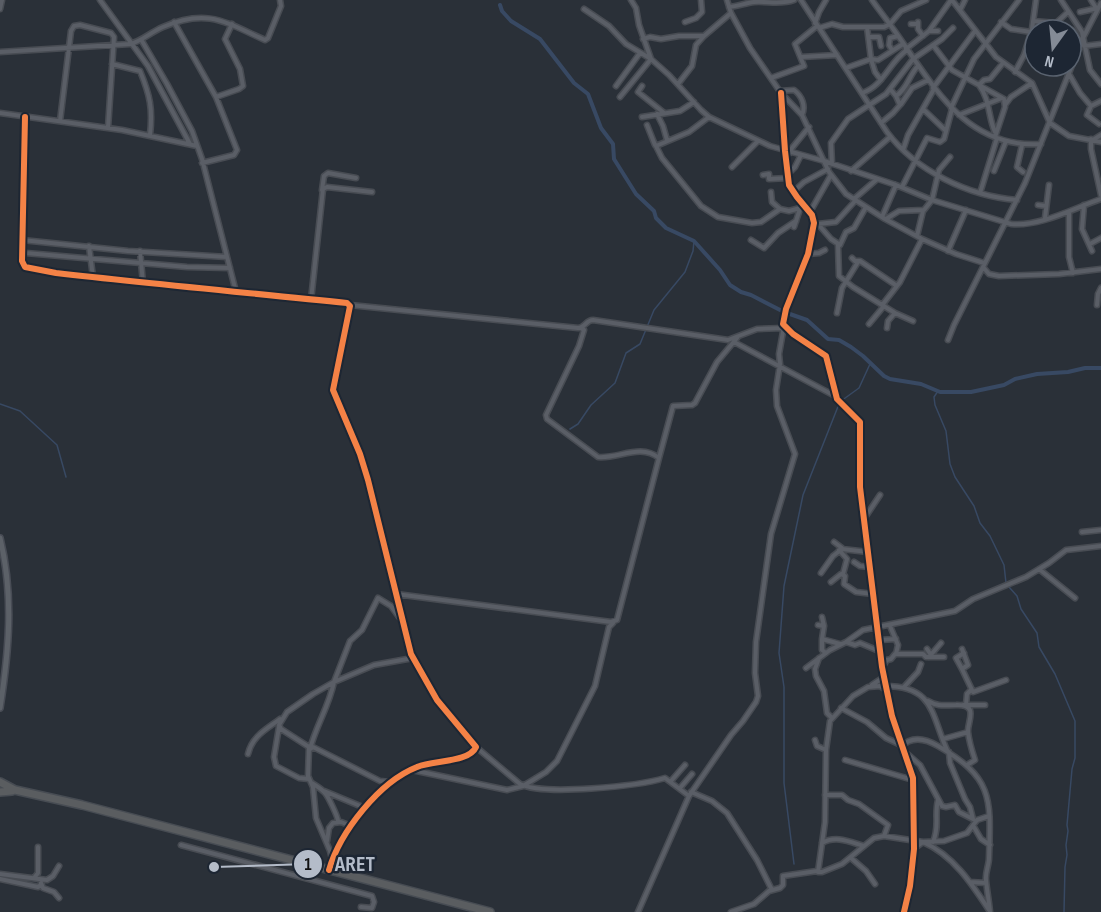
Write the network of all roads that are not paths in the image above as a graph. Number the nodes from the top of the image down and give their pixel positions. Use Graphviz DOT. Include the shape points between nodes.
graph roads {
  1 [pos="2,0"];
  2 [pos="100,0"];
  3 [pos="280,0"];
  4 [pos="631,0"];
  5 [pos="701,0"];
  6 [pos="727,0"];
  7 [pos="794,0"];
  8 [pos="801,0"];
  9 [pos="826,0"];
  10 [pos="872,0"];
  11 [pos="926,0"];
  12 [pos="951,0"];
  13 [pos="965,0"];
  14 [pos="1019,0"];
  15 [pos="1036,0"];
  16 [pos="1061,0"];
  17 [pos="1091,0"];
  18 [pos="1101,3"];
  19 [pos="729,7"];
  20 [pos="1097,8"];
  21 [pos="0,9"];
  22 [pos="584,9"];
  23 [pos="960,10"];
  24 [pos="1068,12"];
  25 [pos="1080,12"];
  26 [pos="731,13"];
  27 [pos="1033,18"];
  28 [pos="1063,18"];
  29 [pos="1072,18"];
  30 [pos="174,22"];
  31 [pos="685,22"];
  32 [pos="1001,22"];
  33 [pos="232,24"];
  34 [pos="890,24"];
  35 [pos="911,24"];
  36 [pos="817,25"];
  37 [pos="867,27"];
  38 [pos="953,28"];
  39 [pos="929,31"];
  40 [pos="938,31"];
  41 [pos="975,31"];
  42 [pos="1023,31"];
  43 [pos="704,36"];
  44 [pos="898,36"];
  45 [pos="923,36"];
  46 [pos="869,38"];
  47 [pos="643,39"];
  48 [pos="142,41"];
  49 [pos="1083,42"];
  50 [pos="132,44"];
  51 [pos="985,44"];
  52 [pos="1101,44"];
  53 [pos="113,45"];
  54 [pos="933,45"];
  55 [pos="881,46"];
  56 [pos="69,48"];
  57 [pos="905,48"];
  58 [pos="892,50"];
  59 [pos="0,52"];
  60 [pos="640,53"];
  61 [pos="837,55"];
  62 [pos="801,57"];
  63 [pos="1023,57"];
  64 [pos="651,59"];
  65 [pos="871,59"];
  66 [pos="913,59"];
  67 [pos="1003,63"];
  68 [pos="112,64"];
  69 [pos="148,66"];
  70 [pos="918,66"];
  71 [pos="949,67"];
  72 [pos="846,68"];
  73 [pos="140,71"];
  74 [pos="1015,72"];
  75 [pos="966,76"];
  76 [pos="771,78"];
  77 [pos="1067,78"];
  78 [pos="1071,78"];
  79 [pos="881,80"];
  80 [pos="928,80"];
  81 [pos="1032,83"];
  82 [pos="678,84"];
  83 [pos="1101,84"];
  84 [pos="980,85"];
  85 [pos="616,86"];
  86 [pos="642,86"];
  87 [pos="934,89"];
  88 [pos="891,90"];
  89 [pos="780,92"];
  90 [pos="862,93"];
  91 [pos="896,96"];
  92 [pos="216,97"];
  93 [pos="620,97"];
  94 [pos="1003,98"];
  95 [pos="1101,101"];
  96 [pos="694,102"];
  97 [pos="987,103"];
  98 [pos="870,105"];
  99 [pos="900,105"];
  100 [pos="1005,105"];
  101 [pos="1092,106"];
  102 [pos="952,108"];
  103 [pos="924,110"];
  104 [pos="0,113"];
  105 [pos="663,113"];
  106 [pos="657,114"];
  107 [pos="802,115"];
  108 [pos="958,115"];
  109 [pos="26,117"];
  110 [pos="642,117"];
  111 [pos="710,117"];
  112 [pos="60,121"];
  113 [pos="881,123"];
  114 [pos="1050,123"];
  115 [pos="1099,124"];
  116 [pos="647,125"];
  117 [pos="809,127"];
  118 [pos="108,128"];
  119 [pos="946,130"];
  120 [pos="150,135"];
  121 [pos="1101,135"];
  122 [pos="890,136"];
  123 [pos="996,136"];
  124 [pos="667,140"];
  125 [pos="1092,140"];
  126 [pos="758,141"];
  127 [pos="1006,141"];
  128 [pos="1101,142"];
  129 [pos="190,144"];
  130 [pos="1041,144"];
  131 [pos="1022,145"];
  132 [pos="197,146"];
  133 [pos="656,146"];
  134 [pos="903,150"];
  135 [pos="784,151"];
  136 [pos="790,153"];
  137 [pos="831,153"];
  138 [pos="801,155"];
  139 [pos="822,156"];
  140 [pos="950,157"];
  141 [pos="916,160"];
  142 [pos="824,161"];
  143 [pos="202,163"];
  144 [pos="832,164"];
  145 [pos="732,167"];
  146 [pos="828,169"];
  147 [pos="851,171"];
  148 [pos="994,171"];
  149 [pos="1023,172"];
  150 [pos="763,175"];
  151 [pos="831,175"];
  152 [pos="938,175"];
  153 [pos="788,176"];
  154 [pos="356,178"];
  155 [pos="877,180"];
  156 [pos="896,185"];
  157 [pos="1049,185"];
  158 [pos="902,187"];
  159 [pos="322,191"];
  160 [pos="372,192"];
  161 [pos="771,192"];
  162 [pos="793,192"];
  163 [pos="980,193"];
  164 [pos="1101,197"];
  165 [pos="855,200"];
  166 [pos="932,200"];
  167 [pos="1017,200"];
  168 [pos="1038,205"];
  169 [pos="1084,205"];
  170 [pos="1046,206"];
  171 [pos="866,207"];
  172 [pos="802,208"];
  173 [pos="780,209"];
  174 [pos="923,210"];
  175 [pos="966,210"];
  176 [pos="810,212"];
  177 [pos="1069,212"];
  178 [pos="883,218"];
  179 [pos="1045,218"];
  180 [pos="796,221"];
  181 [pos="1006,223"];
  182 [pos="816,225"];
  183 [pos="794,227"];
  184 [pos="917,236"];
  185 [pos="1101,238"];
  186 [pos="922,239"];
  187 [pos="22,240"];
  188 [pos="751,240"];
  189 [pos="1090,244"];
  190 [pos="838,245"];
  191 [pos="89,246"];
  192 [pos="825,250"];
  193 [pos="948,250"];
  194 [pos="23,251"];
  195 [pos="140,251"];
  196 [pos="1092,251"];
  197 [pos="808,254"];
  198 [pos="227,257"];
  199 [pos="852,258"];
  200 [pos="91,259"];
  201 [pos="858,262"];
  202 [pos="141,263"];
  203 [pos="984,264"];
  204 [pos="230,268"];
  205 [pos="1101,269"];
  206 [pos="1073,273"];
  207 [pos="93,277"];
  208 [pos="847,282"];
  209 [pos="143,283"];
  210 [pos="897,286"];
  211 [pos="1101,288"];
  212 [pos="236,292"];
  213 [pos="311,300"];
  214 [pos="350,305"];
  215 [pos="883,305"];
  216 [pos="1097,305"];
  217 [pos="837,312"];
  218 [pos="895,313"];
  219 [pos="913,321"];
  220 [pos="870,324"];
  221 [pos="784,327"];
  222 [pos="581,328"];
  223 [pos="887,328"];
  224 [pos="738,337"];
  225 [pos="728,340"];
  226 [pos="948,340"];
  227 [pos="734,342"];
  228 [pos="780,366"];
  229 [pos="836,397"];
  230 [pos="659,458"];
  231 [pos="880,495"];
  232 [pos="864,519"];
  233 [pos="1101,530"];
  234 [pos="1082,532"];
  235 [pos="0,538"];
  236 [pos="834,542"];
  237 [pos="1101,546"];
  238 [pos="841,549"];
  239 [pos="868,552"];
  240 [pos="854,562"];
  241 [pos="870,567"];
  242 [pos="1039,569"];
  243 [pos="821,573"];
  244 [pos="843,574"];
  245 [pos="831,582"];
  246 [pos="396,594"];
  247 [pos="873,594"];
  248 [pos="1075,598"];
  249 [pos="822,617"];
  250 [pos="401,620"];
  251 [pos="613,622"];
  252 [pos="818,625"];
  253 [pos="890,625"];
  254 [pos="824,626"];
  255 [pos="877,627"];
  256 [pos="822,639"];
  257 [pos="896,639"];
  258 [pos="879,640"];
  259 [pos="846,642"];
  260 [pos="941,643"];
  261 [pos="841,645"];
  262 [pos="927,649"];
  263 [pos="880,651"];
  264 [pos="826,653"];
  265 [pos="896,654"];
  266 [pos="930,656"];
  267 [pos="944,657"];
  268 [pos="413,658"];
  269 [pos="819,658"];
  270 [pos="921,664"];
  271 [pos="882,667"];
  272 [pos="807,668"];
  273 [pos="962,669"];
  274 [pos="884,676"];
  275 [pos="1006,680"];
  276 [pos="334,682"];
  277 [pos="871,686"];
  278 [pos="904,687"];
  279 [pos="886,688"];
  280 [pos="972,693"];
  281 [pos="928,701"];
  282 [pos="935,705"];
  283 [pos="959,705"];
  284 [pos="966,705"];
  285 [pos="985,705"];
  286 [pos="0,708"];
  287 [pos="841,708"];
  288 [pos="930,708"];
  289 [pos="283,717"];
  290 [pos="832,718"];
  291 [pos="279,727"];
  292 [pos="968,732"];
  293 [pos="815,740"];
  294 [pos="943,740"];
  295 [pos="476,747"];
  296 [pos="901,747"];
  297 [pos="310,749"];
  298 [pos="826,750"];
  299 [pos="948,751"];
  300 [pos="248,753"];
  301 [pos="845,760"];
  302 [pos="685,765"];
  303 [pos="967,765"];
  304 [pos="410,770"];
  305 [pos="692,774"];
  306 [pos="0,777"];
  307 [pos="913,780"];
  308 [pos="310,781"];
  309 [pos="380,781"];
  310 [pos="671,781"];
  311 [pos="391,782"];
  312 [pos="0,784"];
  313 [pos="523,786"];
  314 [pos="680,788"];
  315 [pos="385,789"];
  316 [pos="322,790"];
  317 [pos="17,791"];
  318 [pos="0,793"];
  319 [pos="690,794"];
  320 [pos="825,795"];
  321 [pos="938,800"];
  322 [pos="365,808"];
  323 [pos="988,816"];
  324 [pos="338,821"];
  325 [pos="974,822"];
  326 [pos="351,826"];
  327 [pos="884,836"];
  328 [pos="914,840"];
  329 [pos="326,842"];
  330 [pos="923,842"];
  331 [pos="933,842"];
  332 [pos="822,843"];
  333 [pos="181,845"];
  334 [pos="990,845"];
  335 [pos="864,846"];
  336 [pos="38,847"];
  337 [pos="914,849"];
  338 [pos="851,858"];
  339 [pos="332,860"];
  340 [pos="59,866"];
  341 [pos="329,870"];
  342 [pos="818,872"];
  343 [pos="0,874"];
  344 [pos="34,878"];
  345 [pos="0,879"];
  346 [pos="970,882"];
  347 [pos="986,883"];
  348 [pos="875,884"];
  349 [pos="41,885"];
  350 [pos="772,890"];
  351 [pos="59,898"];
  352 [pos="361,907"];
  353 [pos="989,911"];
  354 [pos="485,912"];
  355 [pos="638,912"];
  356 [pos="731,912"];
  357 [pos="904,912"];
  1 -- 21 [label="street"];
  2 -- 50 [label="street"];
  3 -- 33 [label="street" via="267,39"];
  4 -- 47 [label="street"];
  5 -- 31 [label="street" via="702,12"];
  6 -- 19 [label="street"];
  7 -- 19 [label="street"];
  8 -- 36 [label="street"];
  9 -- 36 [label="street"];
  10 -- 34 [label="street"];
  11 -- 34 [label="street" via="900,11"];
  12 -- 23 [label="street"];
  12 -- 39 [label="street"];
  13 -- 23 [label="street"];
  14 -- 32 [label="street"];
  15 -- 27 [label="street"];
  16 -- 24 [label="street"];
  17 -- 20 [label="street"];
  18 -- 20 [label="street"];
  19 -- 26 [label="street"];
  20 -- 25 [label="street"];
  20 -- 49 [label="street"];
  22 -- 60 [label="street"];
  23 -- 41 [label="street"];
  24 -- 28 [label="street"];
  24 -- 29 [label="street"];
  26 -- 43 [label="street"];
  26 -- 76 [label="street"];
  30 -- 33 [label="street" via="213,18"];
  30 -- 48 [label="street"];
  30 -- 92 [label="street"];
  32 -- 42 [label="street"];
  32 -- 51 [label="street"];
  33 -- 92 [label="street" via="225,39 240,69 243,86"];
  34 -- 37 [label="street"];
  34 -- 44 [label="street"];
  35 -- 45 [label="street" via="918,23"];
  36 -- 37 [label="street"];
  36 -- 61 [label="street"];
  36 -- 62 [label="street" via="795,44"];
  37 -- 46 [label="street"];
  38 -- 54 [label="street"];
  39 -- 40 [label="street"];
  39 -- 45 [label="street"];
  41 -- 51 [label="street"];
  41 -- 71 [label="street"];
  43 -- 47 [label="street"];
  43 -- 82 [label="street" via="696,45 692,66"];
  44 -- 57 [label="street"];
  44 -- 58 [label="street" via="891,36"];
  45 -- 57 [label="street"];
  46 -- 55 [label="street" via="879,36"];
  46 -- 65 [label="street"];
  47 -- 64 [label="street"];
  48 -- 50 [label="street"];
  48 -- 132 [label="street" via="177,100"];
  49 -- 52 [label="street"];
  49 -- 83 [label="street" via="1090,70"];
  50 -- 53 [label="street"];
  50 -- 69 [label="street"];
  51 -- 67 [label="street"];
  51 -- 75 [label="street"];
  53 -- 56 [label="street"];
  53 -- 56 [label="street" via="111,33 76,25 71,31"];
  53 -- 68 [label="street"];
  54 -- 66 [label="street"];
  54 -- 71 [label="street"];
  56 -- 59 [label="street"];
  56 -- 112 [label="street"];
  57 -- 58 [label="street"];
  57 -- 66 [label="street"];
  57 -- 79 [label="street"];
  58 -- 65 [label="street" via="878,60"];
  60 -- 64 [label="street"];
  60 -- 85 [label="street"];
  61 -- 62 [label="street"];
  61 -- 72 [label="street"];
  62 -- 76 [label="street" via="803,67"];
  63 -- 74 [label="street"];
  64 -- 82 [label="street"];
  64 -- 93 [label="street"];
  65 -- 72 [label="street"];
  65 -- 79 [label="street"];
  66 -- 70 [label="street"];
  66 -- 88 [label="street"];
  67 -- 74 [label="street"];
  67 -- 84 [label="street" via="990,80"];
  68 -- 73 [label="street"];
  68 -- 118 [label="street"];
  69 -- 73 [label="street"];
  69 -- 129 [label="street"];
  70 -- 80 [label="street"];
  70 -- 91 [label="street"];
  71 -- 75 [label="street"];
  71 -- 87 [label="street"];
  72 -- 90 [label="street"];
  73 -- 120 [label="street" via="150,97"];
  74 -- 81 [label="street"];
  75 -- 84 [label="street"];
  75 -- 102 [label="street"];
  76 -- 89 [label="street"];
  77 -- 114 [label="street"];
  78 -- 101 [label="street"];
  79 -- 90 [label="street"];
  80 -- 87 [label="street"];
  80 -- 99 [label="street" via="910,90"];
  81 -- 100 [label="street"];
  81 -- 114 [label="street"];
  82 -- 96 [label="street"];
  84 -- 94 [label="street"];
  84 -- 97 [label="street"];
  86 -- 105 [label="street" via="638,92"];
  87 -- 102 [label="street"];
  87 -- 103 [label="street"];
  88 -- 91 [label="street"];
  88 -- 98 [label="street"];
  89 -- 107 [label="street"];
  89 -- 107 [label="street" via="794,90 799,94 804,107"];
  89 -- 135 [label="street"];
  90 -- 98 [label="street"];
  91 -- 99 [label="street"];
  92 -- 143 [label="street" via="237,152"];
  94 -- 97 [label="street"];
  94 -- 100 [label="street"];
  95 -- 101 [label="street"];
  96 -- 105 [label="street" via="680,111"];
  96 -- 111 [label="street"];
  97 -- 108 [label="street"];
  97 -- 123 [label="street"];
  98 -- 113 [label="street"];
  98 -- 137 [label="street" via="848,119 831,143"];
  99 -- 113 [label="street"];
  100 -- 123 [label="street"];
  101 -- 115 [label="street" via="1087,115"];
  102 -- 108 [label="street"];
  102 -- 119 [label="street"];
  103 -- 119 [label="street"];
  103 -- 134 [label="street"];
  104 -- 109 [label="street"];
  105 -- 106 [label="street"];
  106 -- 110 [label="street"];
  106 -- 124 [label="street"];
  107 -- 117 [label="street"];
  108 -- 123 [label="street"];
  109 -- 112 [label="street"];
  109 -- 187 [label="street"];
  111 -- 124 [label="street" via="691,131"];
  111 -- 126 [label="street"];
  112 -- 118 [label="street"];
  113 -- 122 [label="street"];
  114 -- 125 [label="street" via="1069,136"];
  114 -- 130 [label="street"];
  116 -- 133 [label="street"];
  117 -- 136 [label="street"];
  117 -- 139 [label="street"];
  118 -- 120 [label="street"];
  119 -- 141 [label="street" via="941,141 927,138"];
  120 -- 129 [label="street"];
  121 -- 125 [label="street"];
  122 -- 134 [label="street"];
  122 -- 147 [label="street"];
  123 -- 127 [label="street"];
  123 -- 163 [label="street"];
  124 -- 133 [label="street"];
  125 -- 128 [label="street"];
  125 -- 164 [label="street"];
  126 -- 135 [label="street"];
  126 -- 145 [label="street"];
  127 -- 131 [label="street"];
  127 -- 148 [label="street"];
  129 -- 132 [label="street"];
  130 -- 131 [label="street"];
  130 -- 167 [label="street"];
  131 -- 149 [label="street" via="1017,167"];
  132 -- 143 [label="street"];
  133 -- 173 [label="street" via="701,206 718,217 761,222"];
  134 -- 141 [label="street"];
  135 -- 136 [label="street"];
  135 -- 153 [label="street"];
  136 -- 138 [label="street"];
  137 -- 139 [label="street"];
  137 -- 144 [label="street"];
  138 -- 142 [label="street"];
  138 -- 153 [label="street"];
  139 -- 142 [label="street"];
  140 -- 152 [label="street"];
  141 -- 152 [label="street"];
  141 -- 158 [label="street"];
  142 -- 144 [label="street"];
  142 -- 146 [label="street"];
  143 -- 198 [label="street"];
  144 -- 147 [label="street"];
  146 -- 151 [label="street"];
  146 -- 162 [label="street"];
  147 -- 155 [label="street"];
  150 -- 153 [label="street" via="769,174 769,179"];
  151 -- 165 [label="street"];
  151 -- 176 [label="street"];
  152 -- 163 [label="street"];
  152 -- 166 [label="street"];
  153 -- 162 [label="street"];
  154 -- 159 [label="street" via="328,173"];
  155 -- 156 [label="street"];
  155 -- 165 [label="street"];
  156 -- 158 [label="street"];
  156 -- 178 [label="street"];
  157 -- 170 [label="street"];
  158 -- 166 [label="street"];
  159 -- 160 [label="street" via="327,187"];
  159 -- 213 [label="street"];
  161 -- 173 [label="street" via="772,202"];
  162 -- 172 [label="street"];
  163 -- 167 [label="street"];
  164 -- 169 [label="street"];
  165 -- 171 [label="street"];
  165 -- 182 [label="street" via="836,222"];
  166 -- 174 [label="street"];
  166 -- 175 [label="street"];
  167 -- 181 [label="street"];
  168 -- 170 [label="street"];
  169 -- 177 [label="street"];
  169 -- 189 [label="street" via="1082,229"];
  170 -- 179 [label="street"];
  171 -- 178 [label="street"];
  171 -- 190 [label="street"];
  172 -- 173 [label="street"];
  172 -- 176 [label="street"];
  172 -- 180 [label="street"];
  174 -- 178 [label="street" via="899,211"];
  174 -- 184 [label="street"];
  175 -- 181 [label="street"];
  175 -- 193 [label="street"];
  176 -- 182 [label="street"];
  177 -- 179 [label="street"];
  177 -- 206 [label="street"];
  178 -- 184 [label="street"];
  179 -- 181 [label="street" via="1022,224"];
  180 -- 183 [label="street"];
  180 -- 188 [label="street" via="778,232 764,248"];
  181 -- 203 [label="street"];
  182 -- 190 [label="street"];
  182 -- 197 [label="street"];
  184 -- 186 [label="street"];
  185 -- 189 [label="street"];
  186 -- 193 [label="street"];
  186 -- 210 [label="street"];
  187 -- 191 [label="street"];
  187 -- 194 [label="street"];
  189 -- 196 [label="street"];
  190 -- 208 [label="street" via="839,276"];
  191 -- 195 [label="street"];
  191 -- 200 [label="street"];
  192 -- 197 [label="street"];
  193 -- 203 [label="street"];
  194 -- 200 [label="street"];
  194 -- 207 [label="street" via="25,267"];
  195 -- 198 [label="street"];
  195 -- 202 [label="street"];
  197 -- 221 [label="street" via="786,309"];
  198 -- 204 [label="street"];
  199 -- 201 [label="street"];
  200 -- 202 [label="street"];
  200 -- 207 [label="street"];
  201 -- 208 [label="street"];
  201 -- 210 [label="street"];
  202 -- 204 [label="street"];
  202 -- 209 [label="street"];
  203 -- 206 [label="street" via="989,274 999,276"];
  203 -- 226 [label="street"];
  204 -- 212 [label="street"];
  205 -- 206 [label="street"];
  207 -- 209 [label="street"];
  208 -- 215 [label="street"];
  208 -- 217 [label="street"];
  209 -- 212 [label="street"];
  210 -- 215 [label="street"];
  211 -- 216 [label="street"];
  212 -- 213 [label="street"];
  213 -- 214 [label="street"];
  214 -- 222 [label="street"];
  214 -- 246 [label="street" via="333,390 364,467"];
  215 -- 218 [label="street"];
  215 -- 220 [label="street"];
  218 -- 219 [label="street"];
  218 -- 223 [label="street"];
  221 -- 224 [label="street" via="757,329"];
  221 -- 228 [label="street"];
  221 -- 229 [label="street" via="826,356"];
  222 -- 225 [label="street" via="593,320"];
  222 -- 230 [label="street" via="584,330 579,345 547,419 598,457 636,451"];
  224 -- 225 [label="street"];
  224 -- 227 [label="street"];
  225 -- 227 [label="street"];
  227 -- 228 [label="street"];
  227 -- 230 [label="street" via="717,362 695,403 671,408"];
  228 -- 229 [label="street"];
  228 -- 319 [label="street" via="777,406 795,454 771,534 756,642 758,696"];
  229 -- 232 [label="street" via="860,422"];
  230 -- 251 [label="street" via="618,618"];
  231 -- 232 [label="street"];
  232 -- 239 [label="street"];
  233 -- 234 [label="street"];
  235 -- 286 [label="main road" via="10,621"];
  236 -- 238 [label="street"];
  237 -- 242 [label="street" via="1066,550"];
  238 -- 239 [label="street"];
  238 -- 243 [label="street"];
  238 -- 244 [label="street" via="847,559"];
  239 -- 241 [label="street"];
  240 -- 241 [label="street"];
  241 -- 247 [label="street"];
  242 -- 248 [label="street"];
  242 -- 253 [label="street" via="973,599 958,610"];
  244 -- 245 [label="street"];
  244 -- 247 [label="street" via="844,584 850,590"];
  246 -- 250 [label="street"];
  246 -- 251 [label="street"];
  247 -- 255 [label="street"];
  249 -- 254 [label="street"];
  250 -- 268 [label="street"];
  250 -- 276 [label="street" via="391,606 378,598 362,630 350,641"];
  251 -- 313 [label="street" via="598,679 564,749 553,766"];
  252 -- 254 [label="street"];
  253 -- 255 [label="street"];
  253 -- 257 [label="street"];
  254 -- 256 [label="street"];
  255 -- 258 [label="street"];
  255 -- 259 [label="street" via="863,630"];
  256 -- 261 [label="street"];
  256 -- 264 [label="street" via="822,650"];
  257 -- 258 [label="street"];
  257 -- 265 [label="street"];
  258 -- 263 [label="street"];
  259 -- 261 [label="street"];
  259 -- 263 [label="street"];
  260 -- 266 [label="street"];
  261 -- 264 [label="street"];
  262 -- 266 [label="street"];
  263 -- 271 [label="street"];
  264 -- 269 [label="street"];
  265 -- 266 [label="street"];
  265 -- 271 [label="street"];
  266 -- 267 [label="street"];
  268 -- 276 [label="street" via="374,665"];
  268 -- 295 [label="street" via="437,700"];
  269 -- 272 [label="street"];
  269 -- 290 [label="street" via="816,676"];
  270 -- 278 [label="street"];
  271 -- 274 [label="street"];
  273 -- 273 [label="street" via="968,665 963,651 956,658"];
  273 -- 280 [label="street"];
  274 -- 277 [label="street"];
  274 -- 279 [label="street"];
  275 -- 280 [label="street"];
  276 -- 289 [label="street"];
  276 -- 297 [label="street"];
  277 -- 279 [label="street"];
  277 -- 287 [label="street"];
  278 -- 279 [label="street"];
  278 -- 281 [label="street"];
  279 -- 296 [label="street"];
  280 -- 284 [label="street" via="967,694"];
  281 -- 282 [label="street"];
  281 -- 288 [label="street"];
  282 -- 283 [label="street"];
  282 -- 288 [label="street"];
  283 -- 284 [label="street"];
  283 -- 292 [label="street" via="971,714"];
  284 -- 285 [label="street"];
  287 -- 290 [label="street"];
  287 -- 296 [label="street"];
  288 -- 294 [label="street"];
  289 -- 291 [label="street"];
  289 -- 300 [label="street" via="267,726"];
  290 -- 298 [label="street"];
  291 -- 297 [label="street"];
  291 -- 308 [label="street" via="276,766"];
  292 -- 294 [label="street"];
  292 -- 303 [label="street" via="975,760"];
  293 -- 298 [label="street"];
  294 -- 299 [label="street"];
  295 -- 304 [label="street" via="463,757 428,762"];
  295 -- 313 [label="street"];
  296 -- 299 [label="street" via="907,740 921,740"];
  296 -- 307 [label="street"];
  296 -- 321 [label="street" via="920,765"];
  297 -- 308 [label="street"];
  297 -- 309 [label="street"];
  298 -- 320 [label="street"];
  299 -- 303 [label="street"];
  299 -- 325 [label="street"];
  301 -- 307 [label="street"];
  302 -- 310 [label="street"];
  303 -- 323 [label="street" via="986,790"];
  304 -- 311 [label="street"];
  304 -- 313 [label="street" via="505,790"];
  305 -- 314 [label="street"];
  306 -- 317 [label="highway"];
  307 -- 328 [label="street"];
  308 -- 316 [label="street"];
  308 -- 329 [label="street" via="317,824"];
  309 -- 311 [label="street"];
  309 -- 315 [label="street"];
  310 -- 313 [label="street" via="666,778 604,788"];
  310 -- 314 [label="street"];
  311 -- 315 [label="street"];
  312 -- 317 [label="highway"];
  314 -- 319 [label="street"];
  315 -- 322 [label="street"];
  316 -- 322 [label="street"];
  316 -- 324 [label="street"];
  317 -- 318 [label="highway"];
  317 -- 341 [label="highway"];
  319 -- 350 [label="street" via="718,805 727,813"];
  319 -- 355 [label="street"];
  320 -- 327 [label="street" via="842,795 860,804 888,825"];
  320 -- 332 [label="street"];
  321 -- 325 [label="street" via="944,808 955,805"];
  321 -- 331 [label="street" via="938,830"];
  322 -- 326 [label="street"];
  323 -- 325 [label="street"];
  323 -- 334 [label="street"];
  324 -- 326 [label="street"];
  324 -- 329 [label="street" via="330,825"];
  325 -- 331 [label="street" via="962,836"];
  325 -- 334 [label="street" via="981,839"];
  326 -- 339 [label="street"];
  327 -- 328 [label="street"];
  327 -- 335 [label="street" via="871,839"];
  328 -- 330 [label="street"];
  328 -- 337 [label="street"];
  329 -- 339 [label="street"];
  330 -- 331 [label="street"];
  330 -- 337 [label="street"];
  330 -- 346 [label="street" via="949,858"];
  332 -- 335 [label="street" via="830,839 848,840"];
  332 -- 342 [label="street"];
  333 -- 352 [label="street" via="373,897 372,908"];
  334 -- 347 [label="street"];
  335 -- 338 [label="street"];
  336 -- 344 [label="street" via="38,873"];
  337 -- 357 [label="street"];
  338 -- 342 [label="street"];
  338 -- 348 [label="street"];
  339 -- 341 [label="street"];
  340 -- 349 [label="street"];
  341 -- 354 [label="highway"];
  342 -- 350 [label="street" via="783,876 782,887"];
  343 -- 344 [label="street"];
  344 -- 349 [label="street"];
  345 -- 349 [label="street"];
  346 -- 347 [label="street"];
  346 -- 353 [label="street"];
  347 -- 353 [label="street"];
  349 -- 351 [label="street"];
  350 -- 356 [label="street" via="758,902"];
}
